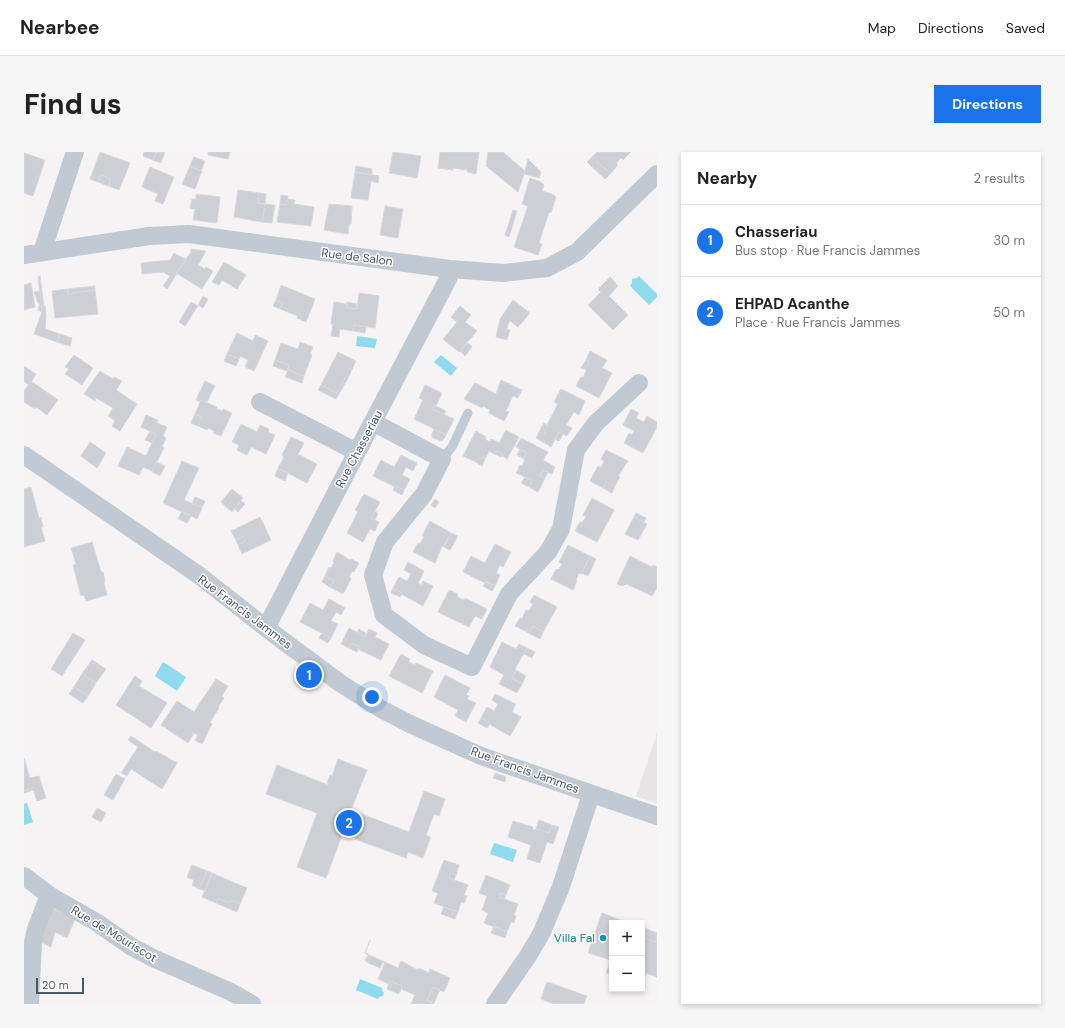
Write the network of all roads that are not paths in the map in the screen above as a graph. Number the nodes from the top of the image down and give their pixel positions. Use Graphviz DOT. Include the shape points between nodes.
graph roads {
  1 [pos="75,152"];
  2 [pos="657,174"];
  3 [pos="42,252"];
  4 [pos="24,255"];
  5 [pos="450,269"];
  6 [pos="639,383"];
  7 [pos="260,402"];
  8 [pos="468,413"];
  9 [pos="372,422"];
  10 [pos="356,452"];
  11 [pos="24,455"];
  12 [pos="442,459"];
  13 [pos="266,628"];
  14 [pos="591,794"];
  15 [pos="657,816"];
  16 [pos="24,876"];
  17 [pos="49,895"];
  18 [pos="30,1004"];
  19 [pos="252,1004"];
  20 [pos="495,1004"];
  1 -- 3 [label="street"];
  2 -- 5 [label="street, Rue de Salon" via="577,252 547,268 504,273"];
  3 -- 4 [label="street, Rue de Salon"];
  3 -- 5 [label="street, Rue de Salon" via="149,236 190,234"];
  5 -- 9 [label="street, Rue Chasseriau" via="448,279"];
  6 -- 12 [label="street" via="596,423 576,450 560,530 548,552 509,594 472,667 424,645 384,615 373,575 385,542 424,494"];
  7 -- 10 [label="street"];
  8 -- 12 [label="lane" via="452,447"];
  9 -- 10 [label="street, Rue Chasseriau"];
  9 -- 12 [label="street"];
  10 -- 13 [label="street, Rue Chasseriau"];
  11 -- 13 [label="street, Rue Francis Jammes" via="200,576"];
  13 -- 14 [label="street, Rue Francis Jammes" via="340,684 410,724 481,756"];
  14 -- 15 [label="street, Rue Francis Jammes"];
  14 -- 20 [label="street" via="562,887 541,934"];
  16 -- 17 [label="street, Rue de Mouriscot"];
  17 -- 18 [label="street" via="33,942"];
  17 -- 19 [label="street, Rue de Mouriscot" via="96,922 132,947"];
}
